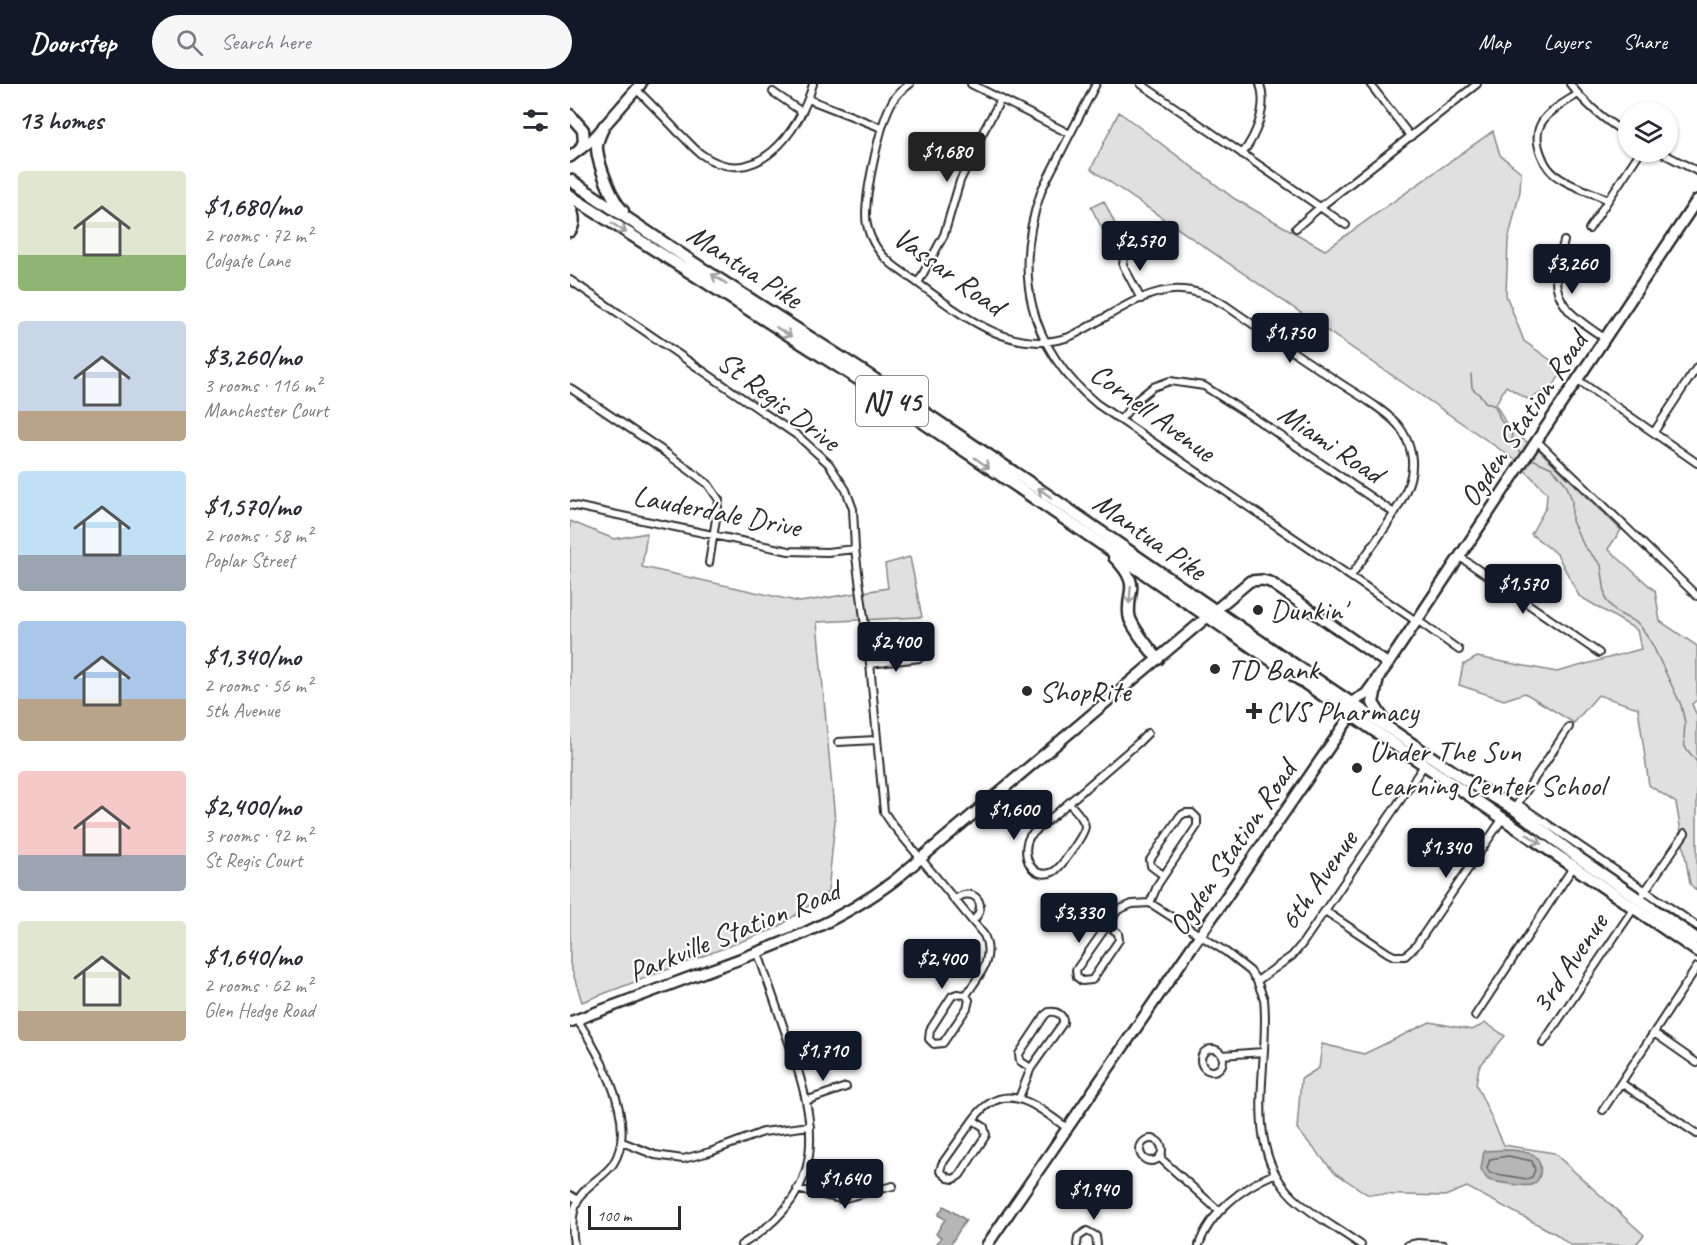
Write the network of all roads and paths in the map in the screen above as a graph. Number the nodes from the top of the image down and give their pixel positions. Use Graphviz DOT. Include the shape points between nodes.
graph roads {
  1 [pos="813,84"];
  2 [pos="910,84"];
  3 [pos="971,84"];
  4 [pos="1096,84"];
  5 [pos="1141,84"];
  6 [pos="1260,84"];
  7 [pos="1370,84"];
  8 [pos="1570,84"];
  9 [pos="1473,85"];
  10 [pos="639,86"];
  11 [pos="773,92"];
  12 [pos="1578,94"];
  13 [pos="808,99"];
  14 [pos="1001,99"];
  15 [pos="802,112"];
  16 [pos="570,115"];
  17 [pos="604,126"];
  18 [pos="882,128"];
  19 [pos="1618,128"];
  20 [pos="1070,135"];
  21 [pos="1411,137"];
  22 [pos="589,145"];
  23 [pos="1242,154"];
  24 [pos="570,157"];
  25 [pos="1678,161"];
  26 [pos="1633,162"];
  27 [pos="1697,171"];
  28 [pos="570,180"];
  29 [pos="570,196"];
  30 [pos="1608,200"];
  31 [pos="1697,200"];
  32 [pos="570,207"];
  33 [pos="1319,208"];
  34 [pos="1346,225"];
  35 [pos="1296,228"];
  36 [pos="1589,229"];
  37 [pos="570,231"];
  38 [pos="656,237"];
  39 [pos="1564,241"];
  40 [pos="1125,248"];
  41 [pos="570,280"];
  42 [pos="918,283"];
  43 [pos="1141,299"];
  44 [pos="1606,339"];
  45 [pos="1044,342"];
  46 [pos="1697,367"];
  47 [pos="1578,380"];
  48 [pos="570,388"];
  49 [pos="1119,420"];
  50 [pos="1654,432"];
  51 [pos="1537,441"];
  52 [pos="1697,463"];
  53 [pos="570,505"];
  54 [pos="1394,513"];
  55 [pos="714,535"];
  56 [pos="1104,545"];
  57 [pos="855,549"];
  58 [pos="1460,557"];
  59 [pos="709,563"];
  60 [pos="1351,576"];
  61 [pos="1697,596"];
  62 [pos="1211,613"];
  63 [pos="1416,620"];
  64 [pos="1459,650"];
  65 [pos="1599,653"];
  66 [pos="920,658"];
  67 [pos="1158,659"];
  68 [pos="870,664"];
  69 [pos="1388,664"];
  70 [pos="1378,677"];
  71 [pos="1352,702"];
  72 [pos="1352,714"];
  73 [pos="1569,727"];
  74 [pos="1148,733"];
  75 [pos="876,740"];
  76 [pos="838,742"];
  77 [pos="1425,764"];
  78 [pos="1467,781"];
  79 [pos="1069,802"];
  80 [pos="1516,806"];
  81 [pos="1503,818"];
  82 [pos="1685,833"];
  83 [pos="920,858"];
  84 [pos="1574,866"];
  85 [pos="1163,875"];
  86 [pos="1639,899"];
  87 [pos="954,900"];
  88 [pos="1150,903"];
  89 [pos="1325,910"];
  90 [pos="973,921"];
  91 [pos="1107,925"];
  92 [pos="1697,926"];
  93 [pos="1201,935"];
  94 [pos="1697,939"];
  95 [pos="1697,951"];
  96 [pos="758,952"];
  97 [pos="1697,967"];
  98 [pos="1257,981"];
  99 [pos="966,995"];
  100 [pos="1475,1016"];
  101 [pos="574,1021"];
  102 [pos="1654,1033"];
  103 [pos="1543,1043"];
  104 [pos="1263,1052"];
  105 [pos="1222,1055"];
  106 [pos="1697,1064"];
  107 [pos="1031,1068"];
  108 [pos="1621,1083"];
  109 [pos="846,1087"];
  110 [pos="1019,1098"];
  111 [pos="808,1100"];
  112 [pos="1603,1110"];
  113 [pos="973,1120"];
  114 [pos="810,1126"];
  115 [pos="1067,1128"];
  116 [pos="1697,1134"];
  117 [pos="622,1142"];
  118 [pos="1159,1157"];
  119 [pos="1274,1174"];
  120 [pos="893,1186"];
  121 [pos="797,1189"];
  122 [pos="570,1195"];
  123 [pos="578,1200"];
  124 [pos="1219,1211"];
  125 [pos="1098,1244"];
  126 [pos="574,1245"];
  127 [pos="741,1245"];
  128 [pos="987,1245"];
  129 [pos="1077,1245"];
  130 [pos="1106,1245"];
  131 [pos="1199,1245"];
  132 [pos="1361,1245"];
  133 [pos="1408,1245"];
  134 [pos="1444,1245"];
  1 -- 13 [label="street"];
  2 -- 18 [label="street, Vassar Road" via="892,102"];
  3 -- 14 [label="street"];
  4 -- 20 [label="street, Cornell Avenue"];
  5 -- 23 [label="street"];
  6 -- 23 [label="street" via="1260,117"];
  7 -- 21 [label="street"];
  8 -- 12 [label="street"];
  9 -- 21 [label="street"];
  10 -- 15 [label="street" via="699,153 732,166 752,164 771,154"];
  10 -- 17 [label="street"];
  11 -- 15 [label="street"];
  12 -- 19 [label="street" via="1598,116"];
  12 -- 30 [label="street" via="1543,119 1536,132 1539,150 1546,167 1560,179"];
  13 -- 15 [label="street"];
  13 -- 18 [label="street"];
  14 -- 20 [label="street"];
  14 -- 42 [label="street" via="960,182 944,235"];
  16 -- 22 [label="main road" via="584,130 584,141"];
  17 -- 22 [label="main road"];
  18 -- 42 [label="street, Vassar Road" via="866,224 885,260"];
  20 -- 45 [label="street, Cornell Avenue" via="1042,189 1029,239 1030,292"];
  21 -- 33 [label="street"];
  22 -- 24 [label="street"];
  22 -- 38 [label="main road" via="597,149 621,210"];
  23 -- 33 [label="street"];
  25 -- 27 [label="street"];
  26 -- 30 [label="street"];
  28 -- 38 [label="main road, Mantua Pike / NJ 45"];
  29 -- 56 [label="main road, Mantua Pike / NJ 45, one-way" via="883,395"];
  30 -- 36 [label="street"];
  31 -- 44 [label="street, Ogden Station Road"];
  32 -- 37 [label="main road" via="574,216"];
  33 -- 34 [label="street"];
  33 -- 35 [label="street"];
  62 -- 38 [label="main road, Mantua Pike / NJ 45, one-way" via="868,374"];
  39 -- 44 [label="street" via="1556,270 1557,296 1571,313"];
  40 -- 43 [label="street" via="1123,265"];
  41 -- 57 [label="street, St Regis Drive" via="798,436 830,464 853,509"];
  42 -- 45 [label="street, Vassar Road" via="980,326 1026,342"];
  43 -- 45 [label="street, Vassar Road" via="1069,337"];
  43 -- 54 [label="street, Vassar Road" via="1173,288 1212,297 1391,419 1406,439 1413,465 1406,494"];
  44 -- 47 [label="street, Ogden Station Road"];
  45 -- 49 [label="street, Cornell Avenue" via="1066,375"];
  46 -- 50 [label="street"];
  47 -- 50 [label="street"];
  47 -- 51 [label="street, Ogden Station Road"];
  48 -- 55 [label="street" via="708,484 719,500"];
  49 -- 54 [label="street, Miami Road" via="1154,387 1170,381 1204,386"];
  49 -- 60 [label="street, Cornell Avenue"];
  50 -- 52 [label="street"];
  51 -- 58 [label="street, Ogden Station Road"];
  51 -- 61 [label="street"];
  53 -- 55 [label="street, Lauderdale Drive"];
  54 -- 60 [label="street, Vassar Road"];
  55 -- 57 [label="street, Lauderdale Drive" via="789,551"];
  55 -- 59 [label="street"];
  56 -- 62 [label="main road, Mantua Pike / NJ 45"];
  56 -- 67 [label="main road, one-way" via="1127,574 1132,587 1130,618"];
  57 -- 68 [label="street, St Regis Drive"];
  58 -- 63 [label="street, Ogden Station Road"];
  58 -- 65 [label="street"];
  60 -- 63 [label="street, Cornell Avenue"];
  62 -- 67 [label="street, Parkville Station Road"];
  62 -- 69 [label="street, Parkville Station Road" via="1250,580 1270,582"];
  62 -- 71 [label="main road, Mantua Pike / NJ 45"];
  62 -- 72 [label="main road, Mantua Pike / NJ 45"];
  63 -- 64 [label="street, Cornell Avenue"];
  63 -- 69 [label="street, Ogden Station Road"];
  66 -- 68 [label="street"];
  67 -- 83 [label="street, Parkville Station Road"];
  68 -- 75 [label="street, St Regis Drive"];
  69 -- 70 [label="street, Ogden Station Road"];
  70 -- 71 [label="street, Ogden Station Road" via="1366,694"];
  70 -- 78 [label="main road" via="1373,703 1383,718 1463,774"];
  71 -- 78 [label="main road, Mantua Pike / NJ 45"];
  72 -- 77 [label="main road, Mantua Pike / NJ 45"];
  72 -- 93 [label="street, Ogden Station Road"];
  73 -- 80 [label="street"];
  74 -- 79 [label="street"];
  75 -- 76 [label="street"];
  75 -- 83 [label="street, St Regis Drive" via="884,812"];
  77 -- 81 [label="main road, Mantua Pike / NJ 45"];
  77 -- 89 [label="street, 6th Avenue"];
  78 -- 80 [label="main road, Mantua Pike / NJ 45"];
  79 -- 79 [label="street" via="1028,839 1026,857 1038,871 1056,871 1083,834 1083,820"];
  80 -- 86 [label="main road, Mantua Pike / NJ 45"];
  81 -- 84 [label="main road, Mantua Pike / NJ 45, one-way"];
  81 -- 89 [label="street" via="1408,954 1400,957 1388,953"];
  82 -- 86 [label="street, 3rd Avenue"];
  83 -- 87 [label="street, St Regis Drive"];
  83 -- 96 [label="street, Parkville Station Road" via="875,895 838,918"];
  84 -- 86 [label="main road, Mantua Pike / NJ 45"];
  84 -- 100 [label="street"];
  85 -- 85 [label="street" via="1197,826 1192,813 1180,816 1150,860 1151,866"];
  85 -- 88 [label="street"];
  86 -- 92 [label="street"];
  86 -- 94 [label="main road, Mantua Pike / NJ 45"];
  86 -- 95 [label="main road, Mantua Pike / NJ 45"];
  86 -- 103 [label="street, 3rd Avenue"];
  87 -- 90 [label="street, St Regis Drive"];
  87 -- 90 [label="street" via="965,894 978,900 980,908"];
  88 -- 91 [label="street" via="1125,907"];
  88 -- 93 [label="street"];
  89 -- 98 [label="street, 6th Avenue" via="1292,956"];
  90 -- 99 [label="street" via="986,940 988,956"];
  91 -- 91 [label="street" via="1076,970 1082,981 1092,980 1119,940 1118,933"];
  93 -- 98 [label="street" via="1240,962"];
  93 -- 115 [label="street, Ogden Station Road"];
  96 -- 101 [label="street, Parkville Station Road"];
  96 -- 111 [label="street"];
  97 -- 102 [label="street"];
  98 -- 104 [label="street" via="1264,1008"];
  99 -- 99 [label="street" via="952,996 930,1030 934,1044 943,1043 967,1008"];
  101 -- 117 [label="street" via="596,1049 619,1107"];
  102 -- 106 [label="street"];
  102 -- 108 [label="street"];
  104 -- 105 [label="street"];
  104 -- 119 [label="street" via="1262,1122 1266,1154"];
  107 -- 107 [label="street" via="1020,1061 1019,1054 1044,1015 1057,1013 1063,1023"];
  107 -- 110 [label="street"];
  108 -- 112 [label="street"];
  108 -- 116 [label="street"];
  109 -- 111 [label="street"];
  110 -- 113 [label="street" via="992,1101"];
  110 -- 115 [label="street"];
  111 -- 114 [label="street"];
  113 -- 113 [label="street" via="942,1164 941,1173 948,1178 957,1177 984,1138 984,1127"];
  114 -- 117 [label="street" via="763,1132 683,1159 655,1155"];
  114 -- 121 [label="street" via="810,1151"];
  115 -- 128 [label="street, Ogden Station Road"];
  117 -- 123 [label="street" via="607,1171"];
  118 -- 124 [label="street"];
  119 -- 124 [label="street"];
  119 -- 132 [label="street" via="1299,1203"];
  120 -- 121 [label="street" via="841,1199"];
  121 -- 127 [label="street" via="785,1211"];
  122 -- 123 [label="street"];
  123 -- 126 [label="street" via="571,1228"];
  124 -- 131 [label="street" via="1207,1225"];
  125 -- 129 [label="street" via="1094,1234 1087,1232 1078,1237"];
  125 -- 130 [label="street"];
  133 -- 134 [label="street"];
}
